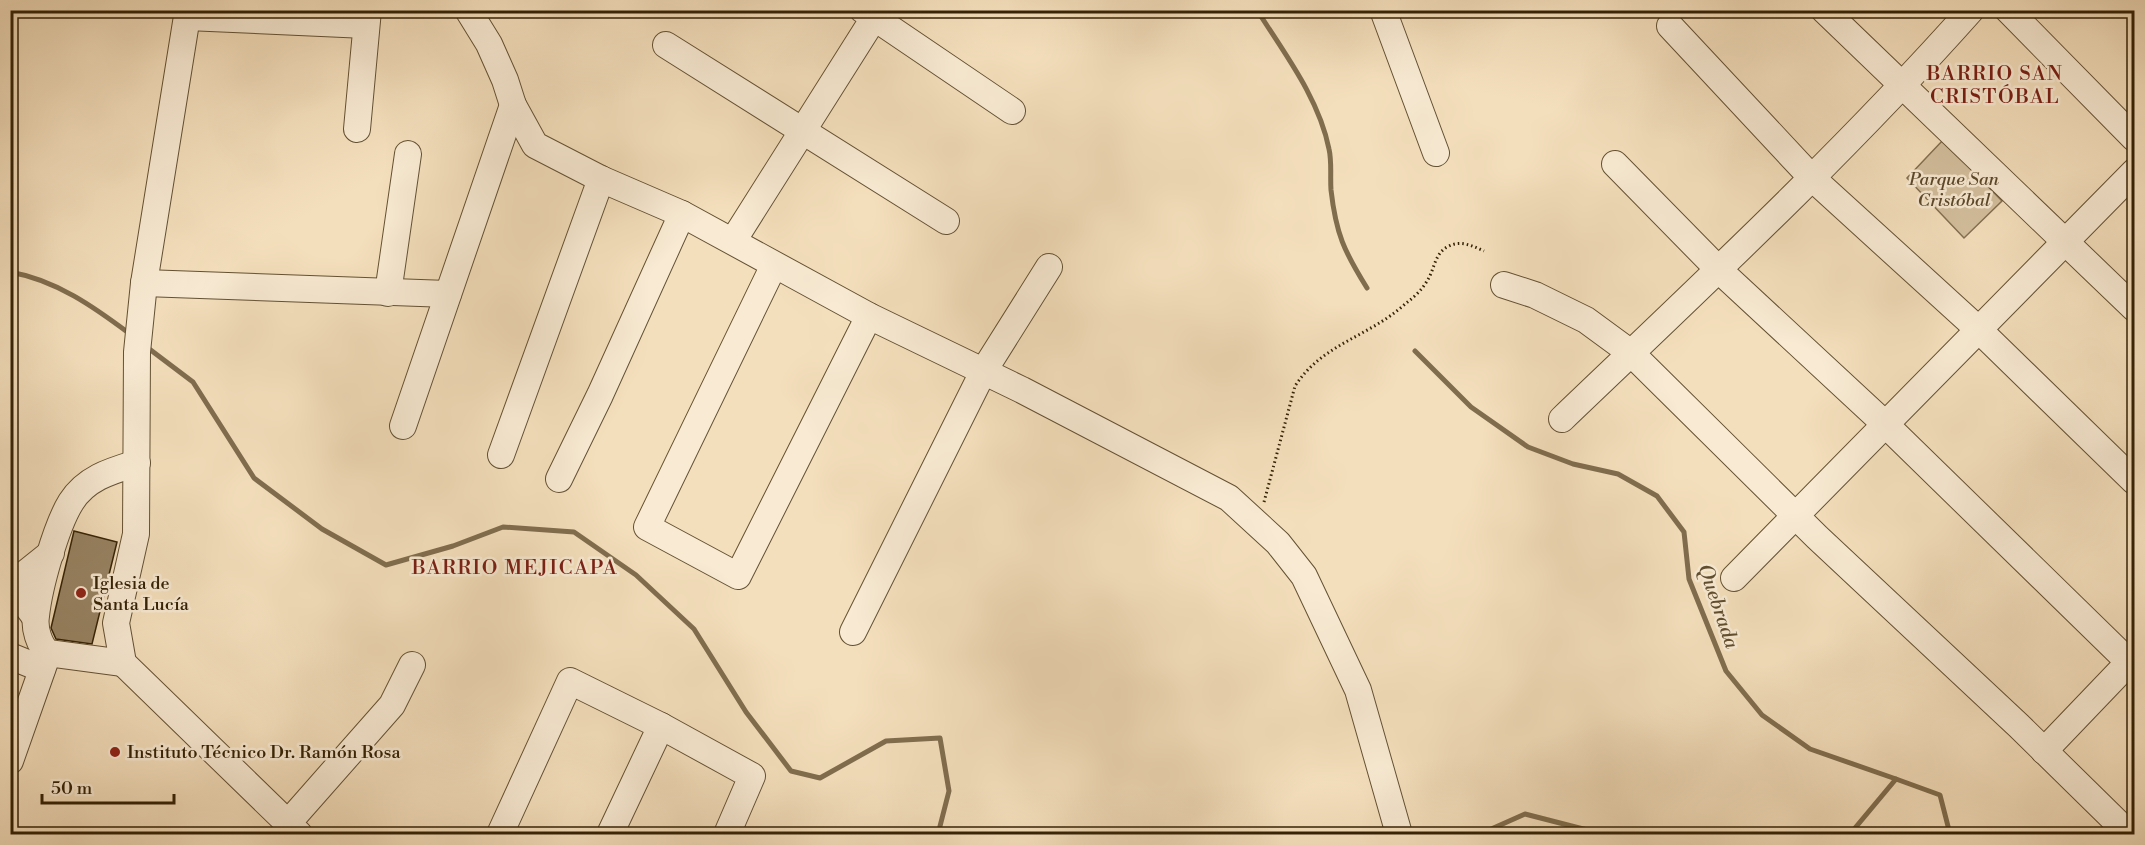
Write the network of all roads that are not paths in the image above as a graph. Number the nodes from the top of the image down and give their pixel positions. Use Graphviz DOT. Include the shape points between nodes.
graph roads {
  1 [pos="468,10"];
  2 [pos="1383,10"];
  3 [pos="1824,10"];
  4 [pos="1971,10"];
  5 [pos="2008,10"];
  6 [pos="872,13"];
  7 [pos="188,14"];
  8 [pos="367,18"];
  9 [pos="1670,26"];
  10 [pos="666,45"];
  11 [pos="1903,87"];
  12 [pos="513,105"];
  13 [pos="1012,111"];
  14 [pos="357,129"];
  15 [pos="803,131"];
  16 [pos="2134,138"];
  17 [pos="1436,153"];
  18 [pos="408,154"];
  19 [pos="1615,164"];
  20 [pos="2134,172"];
  21 [pos="1811,177"];
  22 [pos="601,178"];
  23 [pos="682,214"];
  24 [pos="946,221"];
  25 [pos="733,241"];
  26 [pos="2064,243"];
  27 [pos="774,265"];
  28 [pos="1049,267"];
  29 [pos="1720,271"];
  30 [pos="144,282"];
  31 [pos="1504,285"];
  32 [pos="388,293"];
  33 [pos="448,294"];
  34 [pos="2134,308"];
  35 [pos="869,316"];
  36 [pos="1979,330"];
  37 [pos="1631,353"];
  38 [pos="983,372"];
  39 [pos="1562,419"];
  40 [pos="1885,424"];
  41 [pos="403,426"];
  42 [pos="501,455"];
  43 [pos="137,463"];
  44 [pos="559,479"];
  45 [pos="2134,481"];
  46 [pos="1795,515"];
  47 [pos="51,553"];
  48 [pos="10,570"];
  49 [pos="1734,578"];
  50 [pos="11,586"];
  51 [pos="35,617"];
  52 [pos="853,632"];
  53 [pos="10,656"];
  54 [pos="45,661"];
  55 [pos="2133,662"];
  56 [pos="123,663"];
  57 [pos="412,665"];
  58 [pos="661,726"];
  59 [pos="2044,751"];
  60 [pos="10,761"];
  61 [pos="294,829"];
  62 [pos="500,834"];
  63 [pos="610,834"];
  64 [pos="727,834"];
  65 [pos="1399,834"];
  66 [pos="2129,834"];
  1 -- 12 [label="street" via="489,44"];
  2 -- 17 [label="street"];
  3 -- 11 [label="street"];
  4 -- 11 [label="street"];
  5 -- 16 [label="street"];
  6 -- 13 [label="street"];
  6 -- 15 [label="street"];
  7 -- 8 [label="street"];
  7 -- 30 [label="street"];
  8 -- 14 [label="street"];
  9 -- 21 [label="street"];
  10 -- 15 [label="street"];
  11 -- 21 [label="street"];
  11 -- 26 [label="street"];
  12 -- 22 [label="street" via="535,145"];
  12 -- 33 [label="street"];
  15 -- 24 [label="street"];
  15 -- 25 [label="street"];
  18 -- 32 [label="street"];
  19 -- 29 [label="street"];
  20 -- 26 [label="street"];
  21 -- 29 [label="street"];
  21 -- 36 [label="street"];
  22 -- 23 [label="street"];
  22 -- 42 [label="street"];
  23 -- 25 [label="street"];
  23 -- 44 [label="street"];
  25 -- 27 [label="street"];
  26 -- 34 [label="street"];
  26 -- 36 [label="street"];
  27 -- 35 [label="street"];
  27 -- 35 [label="street" via="647,526 738,576"];
  28 -- 38 [label="street"];
  29 -- 37 [label="street"];
  29 -- 40 [label="street"];
  30 -- 32 [label="street"];
  30 -- 43 [label="street" via="137,352"];
  31 -- 37 [label="street" via="1586,320"];
  32 -- 33 [label="street"];
  33 -- 41 [label="street"];
  35 -- 38 [label="street"];
  36 -- 40 [label="street"];
  36 -- 45 [label="street"];
  37 -- 39 [label="street"];
  37 -- 46 [label="street"];
  38 -- 52 [label="street"];
  38 -- 65 [label="street" via="1228,498 1278,543 1304,576 1358,690"];
  40 -- 46 [label="street"];
  40 -- 55 [label="street"];
  43 -- 47 [label="street" via="98,475 72,501"];
  43 -- 56 [label="street" via="136,534 116,623"];
  46 -- 49 [label="street"];
  46 -- 59 [label="street"];
  47 -- 50 [label="street"];
  47 -- 51 [label="street"];
  48 -- 50 [label="street"];
  50 -- 51 [label="street"];
  51 -- 54 [label="street"];
  53 -- 54 [label="street"];
  54 -- 56 [label="street"];
  54 -- 60 [label="street"];
  55 -- 59 [label="street"];
  56 -- 61 [label="street"];
  57 -- 61 [label="street" via="392,705"];
  58 -- 62 [label="street" via="570,681"];
  58 -- 63 [label="street"];
  58 -- 64 [label="street" via="752,776"];
  59 -- 66 [label="street"];
}
